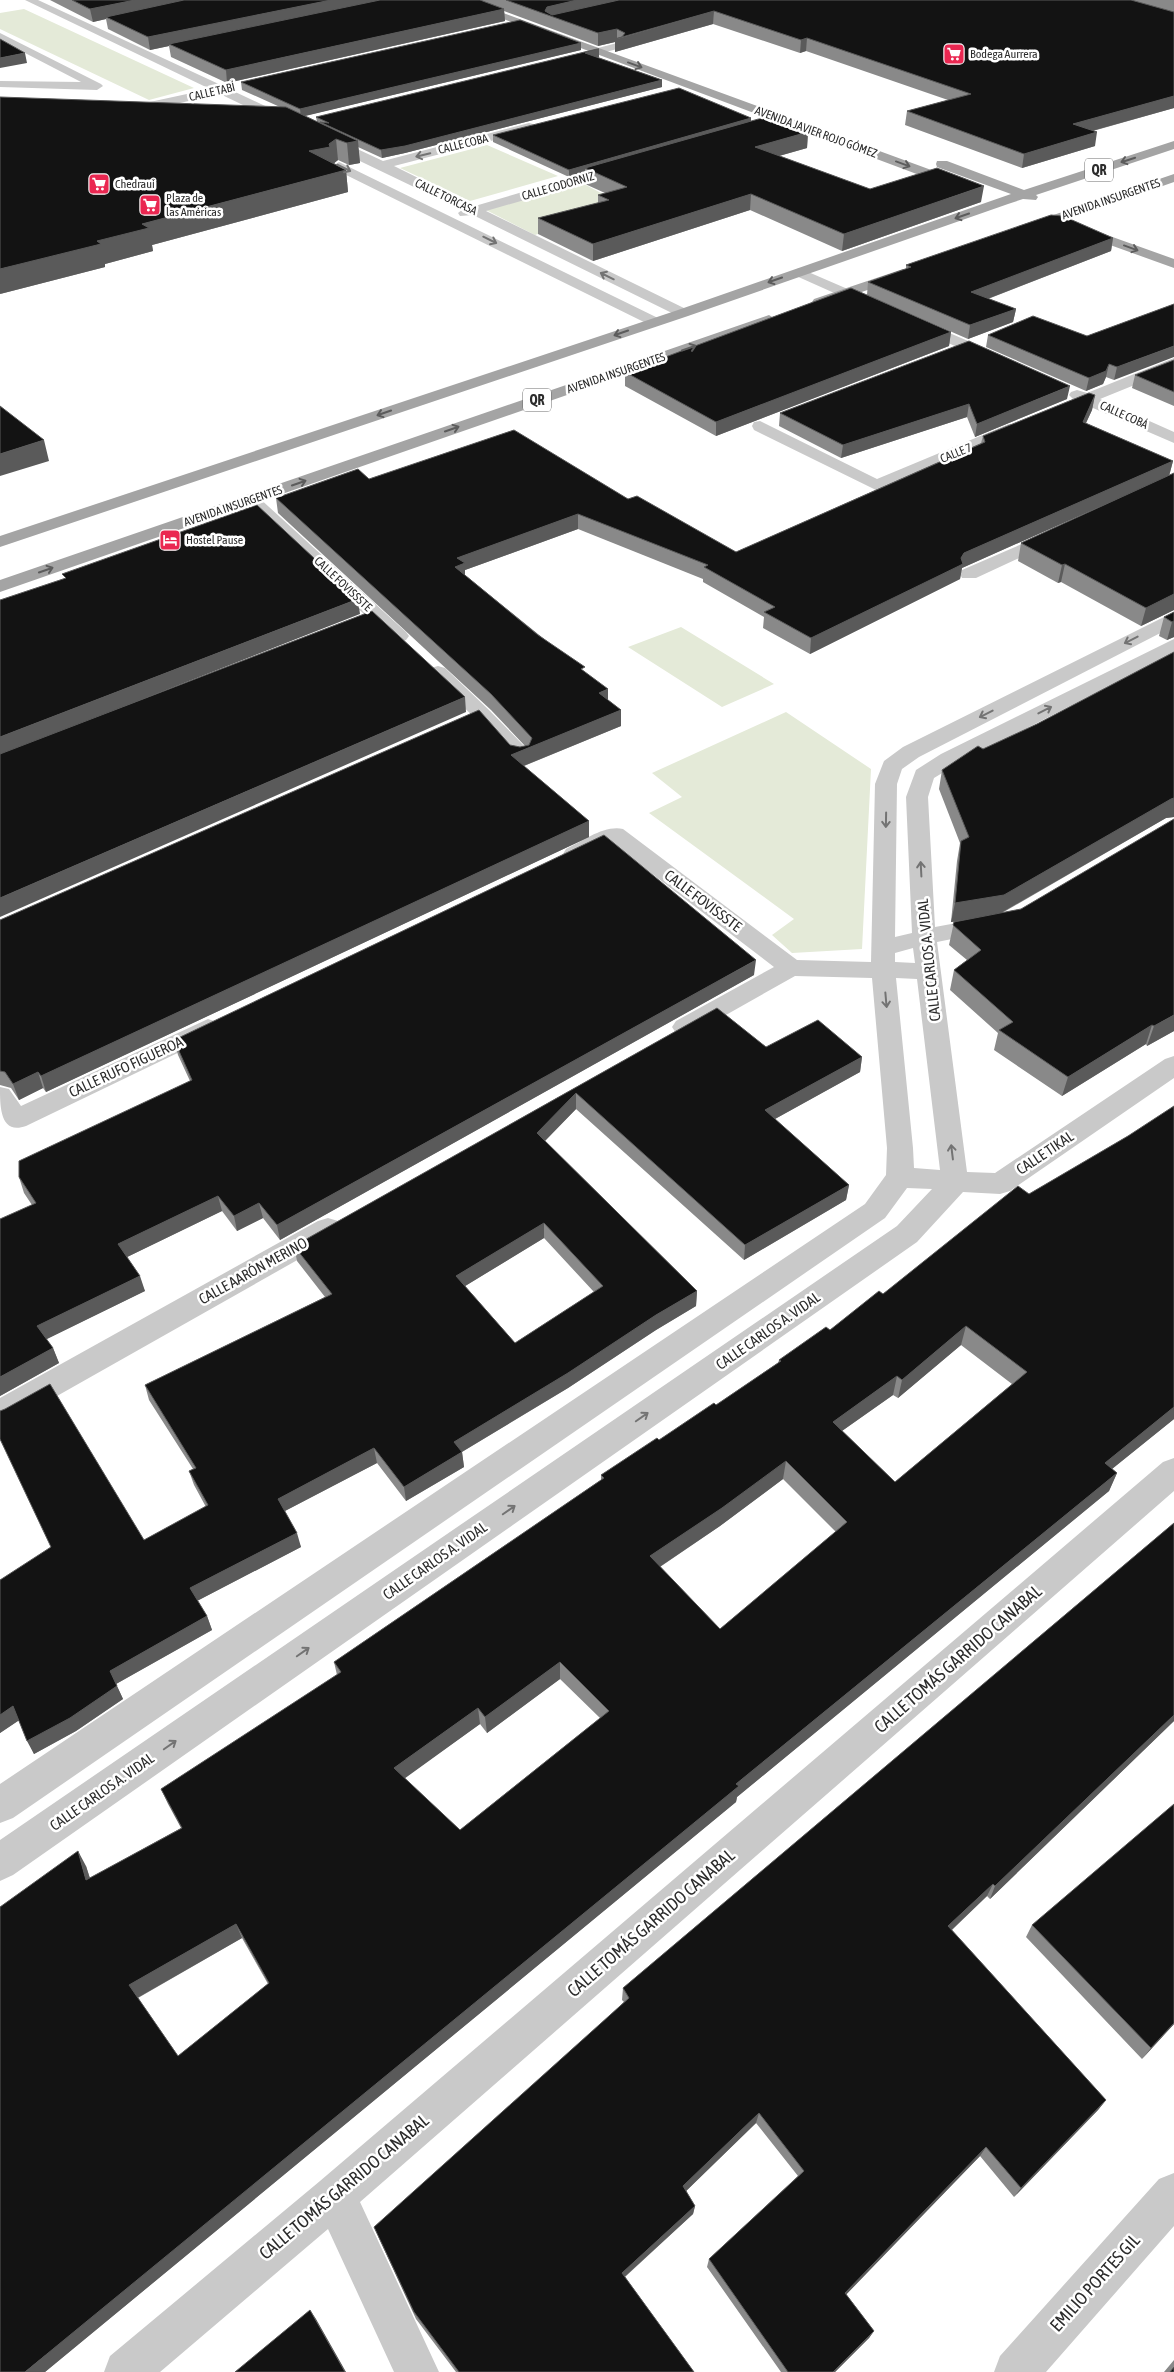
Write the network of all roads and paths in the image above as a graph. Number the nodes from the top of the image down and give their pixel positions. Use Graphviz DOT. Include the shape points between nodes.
graph roads {
  1 [pos="30,0"];
  2 [pos="458,0"];
  3 [pos="490,0"];
  4 [pos="519,23"];
  5 [pos="107,24"];
  6 [pos="500,27"];
  7 [pos="88,28"];
  8 [pos="0,36"];
  9 [pos="617,46"];
  10 [pos="167,52"];
  11 [pos="599,52"];
  12 [pos="148,56"];
  13 [pos="561,61"];
  14 [pos="63,69"];
  15 [pos="0,77"];
  16 [pos="0,84"];
  17 [pos="240,86"];
  18 [pos="690,86"];
  19 [pos="214,89"];
  20 [pos="671,91"];
  21 [pos="755,97"];
  22 [pos="234,111"];
  23 [pos="166,116"];
  24 [pos="314,120"];
  25 [pos="785,121"];
  26 [pos="546,123"];
  27 [pos="294,124"];
  28 [pos="766,126"];
  29 [pos="1174,145"];
  30 [pos="926,158"];
  31 [pos="330,161"];
  32 [pos="634,164"];
  33 [pos="382,165"];
  34 [pos="1174,178"];
  35 [pos="1024,194"];
  36 [pos="1003,201"];
  37 [pos="474,210"];
  38 [pos="1053,210"];
  39 [pos="1074,212"];
  40 [pos="446,219"];
  41 [pos="1092,219"];
  42 [pos="1016,233"];
  43 [pos="1174,264"];
  44 [pos="922,266"];
  45 [pos="799,272"];
  46 [pos="846,293"];
  47 [pos="800,309"];
  48 [pos="890,312"];
  49 [pos="682,313"];
  50 [pos="782,315"];
  51 [pos="907,320"];
  52 [pos="655,322"];
  53 [pos="992,337"];
  54 [pos="967,346"];
  55 [pos="949,353"];
  56 [pos="1174,363"];
  57 [pos="1013,366"];
  58 [pos="1068,391"];
  59 [pos="1086,399"];
  60 [pos="1049,414"];
  61 [pos="778,420"];
  62 [pos="1031,421"];
  63 [pos="1174,438"];
  64 [pos="252,500"];
  65 [pos="1067,529"];
  66 [pos="0,542"];
  67 [pos="969,574"];
  68 [pos="0,586"];
  69 [pos="1174,618"];
  70 [pos="1174,645"];
  71 [pos="520,754"];
  72 [pos="552,864"];
  73 [pos="1007,922"];
  74 [pos="924,937"];
  75 [pos="883,958"];
  76 [pos="791,968"];
  77 [pos="928,971"];
  78 [pos="231,1017"];
  79 [pos="660,1041"];
  80 [pos="1174,1065"];
  81 [pos="0,1096"];
  82 [pos="900,1177"];
  83 [pos="956,1182"];
  84 [pos="348,1218"];
  85 [pos="0,1414"];
  86 [pos="1173,1474"];
  87 [pos="0,1806"];
  88 [pos="0,1862"];
  89 [pos="1174,2194"];
  90 [pos="334,2196"];
  91 [pos="126,2372"];
  92 [pos="417,2372"];
  93 [pos="1016,2372"];
  1 -- 7 [label="street, CALLE TORCASA"];
  2 -- 4 [label="main road, AVENIDA JAVIER ROJO GÓMEZ"];
  3 -- 9 [label="main road, AVENIDA JAVIER ROJO GÓMEZ"];
  4 -- 6 [label="street"];
  4 -- 11 [label="main road, AVENIDA JAVIER ROJO GÓMEZ"];
  5 -- 7 [label="street"];
  7 -- 12 [label="street, CALLE TORCASA"];
  8 -- 14 [label="street"];
  9 -- 11 [label="street"];
  9 -- 21 [label="main road, AVENIDA JAVIER ROJO GÓMEZ"];
  10 -- 12 [label="street"];
  11 -- 13 [label="street"];
  11 -- 18 [label="main road, AVENIDA JAVIER ROJO GÓMEZ, one-way"];
  12 -- 19 [label="street, CALLE TORCASA"];
  14 -- 15 [label="street"];
  14 -- 16 [label="street" via="97,86"];
  17 -- 19 [label="street, CALLE TABÍ"];
  18 -- 20 [label="street"];
  18 -- 25 [label="main road, AVENIDA JAVIER ROJO GÓMEZ"];
  19 -- 22 [label="street, CALLE TORCASA"];
  19 -- 23 [label="street, CALLE TABÍ" via="110,114"];
  19 -- 27 [label="street, CALLE TORCASA"];
  24 -- 27 [label="street"];
  25 -- 28 [label="street"];
  25 -- 36 [label="main road, AVENIDA JAVIER ROJO GÓMEZ, one-way"];
  26 -- 33 [label="street, CALLE COBA, one-way"];
  27 -- 33 [label="street, CALLE TORCASA"];
  29 -- 35 [label="main road, QR, one-way"];
  30 -- 35 [label="main road, AVENIDA JAVIER ROJO GÓMEZ"];
  31 -- 40 [label="street, CALLE TORCASA, one-way"];
  32 -- 37 [label="street, CALLE CODORNIZ"];
  33 -- 37 [label="street, CALLE TORCASA"];
  34 -- 39 [label="main road, AVENIDA INSURGENTES / QR"];
  35 -- 36 [label="main road, QR"];
  35 -- 38 [label="main road, AVENIDA JAVIER ROJO GÓMEZ"];
  36 -- 38 [label="main road, AVENIDA JAVIER ROJO GÓMEZ" via="1032,212"];
  36 -- 45 [label="main road, QR, one-way"];
  37 -- 40 [label="street, CALLE CODORNIZ"];
  49 -- 37 [label="street, CALLE TORCASA, one-way"];
  38 -- 39 [label="main road, AVENIDA INSURGENTES / QR"];
  38 -- 42 [label="main road, AVENIDA INSURGENTES / QR"];
  38 -- 43 [label="main road, AVENIDA JAVIER ROJO GÓMEZ, one-way"];
  39 -- 41 [label="main road"];
  40 -- 52 [label="street, CALLE TORCASA, one-way"];
  44 -- 46 [label="main road"];
  45 -- 46 [label="street"];
  45 -- 49 [label="main road, QR, one-way"];
  46 -- 47 [label="main road"];
  46 -- 48 [label="street"];
  49 -- 52 [label="main road, QR"];
  64 -- 50 [label="main road, AVENIDA INSURGENTES / QR, one-way"];
  51 -- 54 [label="street"];
  52 -- 66 [label="main road, QR, one-way"];
  53 -- 54 [label="street"];
  54 -- 55 [label="street"];
  54 -- 57 [label="street"];
  56 -- 59 [label="street"];
  58 -- 59 [label="street, CALLE COBÁ"];
  59 -- 60 [label="street"];
  59 -- 63 [label="street, CALLE COBÁ"];
  61 -- 62 [label="street, CALLE 7" via="760,426 876,486"];
  68 -- 64 [label="main road, AVENIDA INSURGENTES / QR, one-way"];
  64 -- 71 [label="street, CALLE FOVISSSTE" via="368,620 420,656 474,719"];
  65 -- 67 [label="street"];
  69 -- 75 [label="street, one-way" via="911,752 892,766 886,784"];
  74 -- 70 [label="street, CALLE CARLOS A. VIDAL, one-way" via="917,796 924,775 949,759"];
  72 -- 76 [label="street, CALLE FOVISSSTE" via="614,834"];
  73 -- 74 [label="street"];
  74 -- 75 [label="street"];
  74 -- 77 [label="street, CALLE CARLOS A. VIDAL"];
  75 -- 76 [label="street"];
  75 -- 77 [label="street"];
  75 -- 82 [label="street, one-way"];
  76 -- 79 [label="street"];
  83 -- 77 [label="street, CALLE CARLOS A. VIDAL, one-way"];
  78 -- 81 [label="street, CALLE RUFO FIGUEROA" via="17,1119"];
  80 -- 83 [label="street, CALLE TIKAL" via="1000,1184"];
  82 -- 83 [label="street, CALLE TIKAL"];
  82 -- 87 [label="street" via="875,1211"];
  88 -- 83 [label="street, CALLE CARLOS A. VIDAL, one-way" via="907,1234"];
  84 -- 85 [label="street, CALLE AARÓN MERINO"];
  86 -- 90 [label="street, CALLE TOMÁS GARRIDO CANABAL"];
  89 -- 93 [label="street, EMILIO PORTES GIL"];
  90 -- 91 [label="street, CALLE TOMÁS GARRIDO CANABAL"];
  90 -- 92 [label="street"];
}
